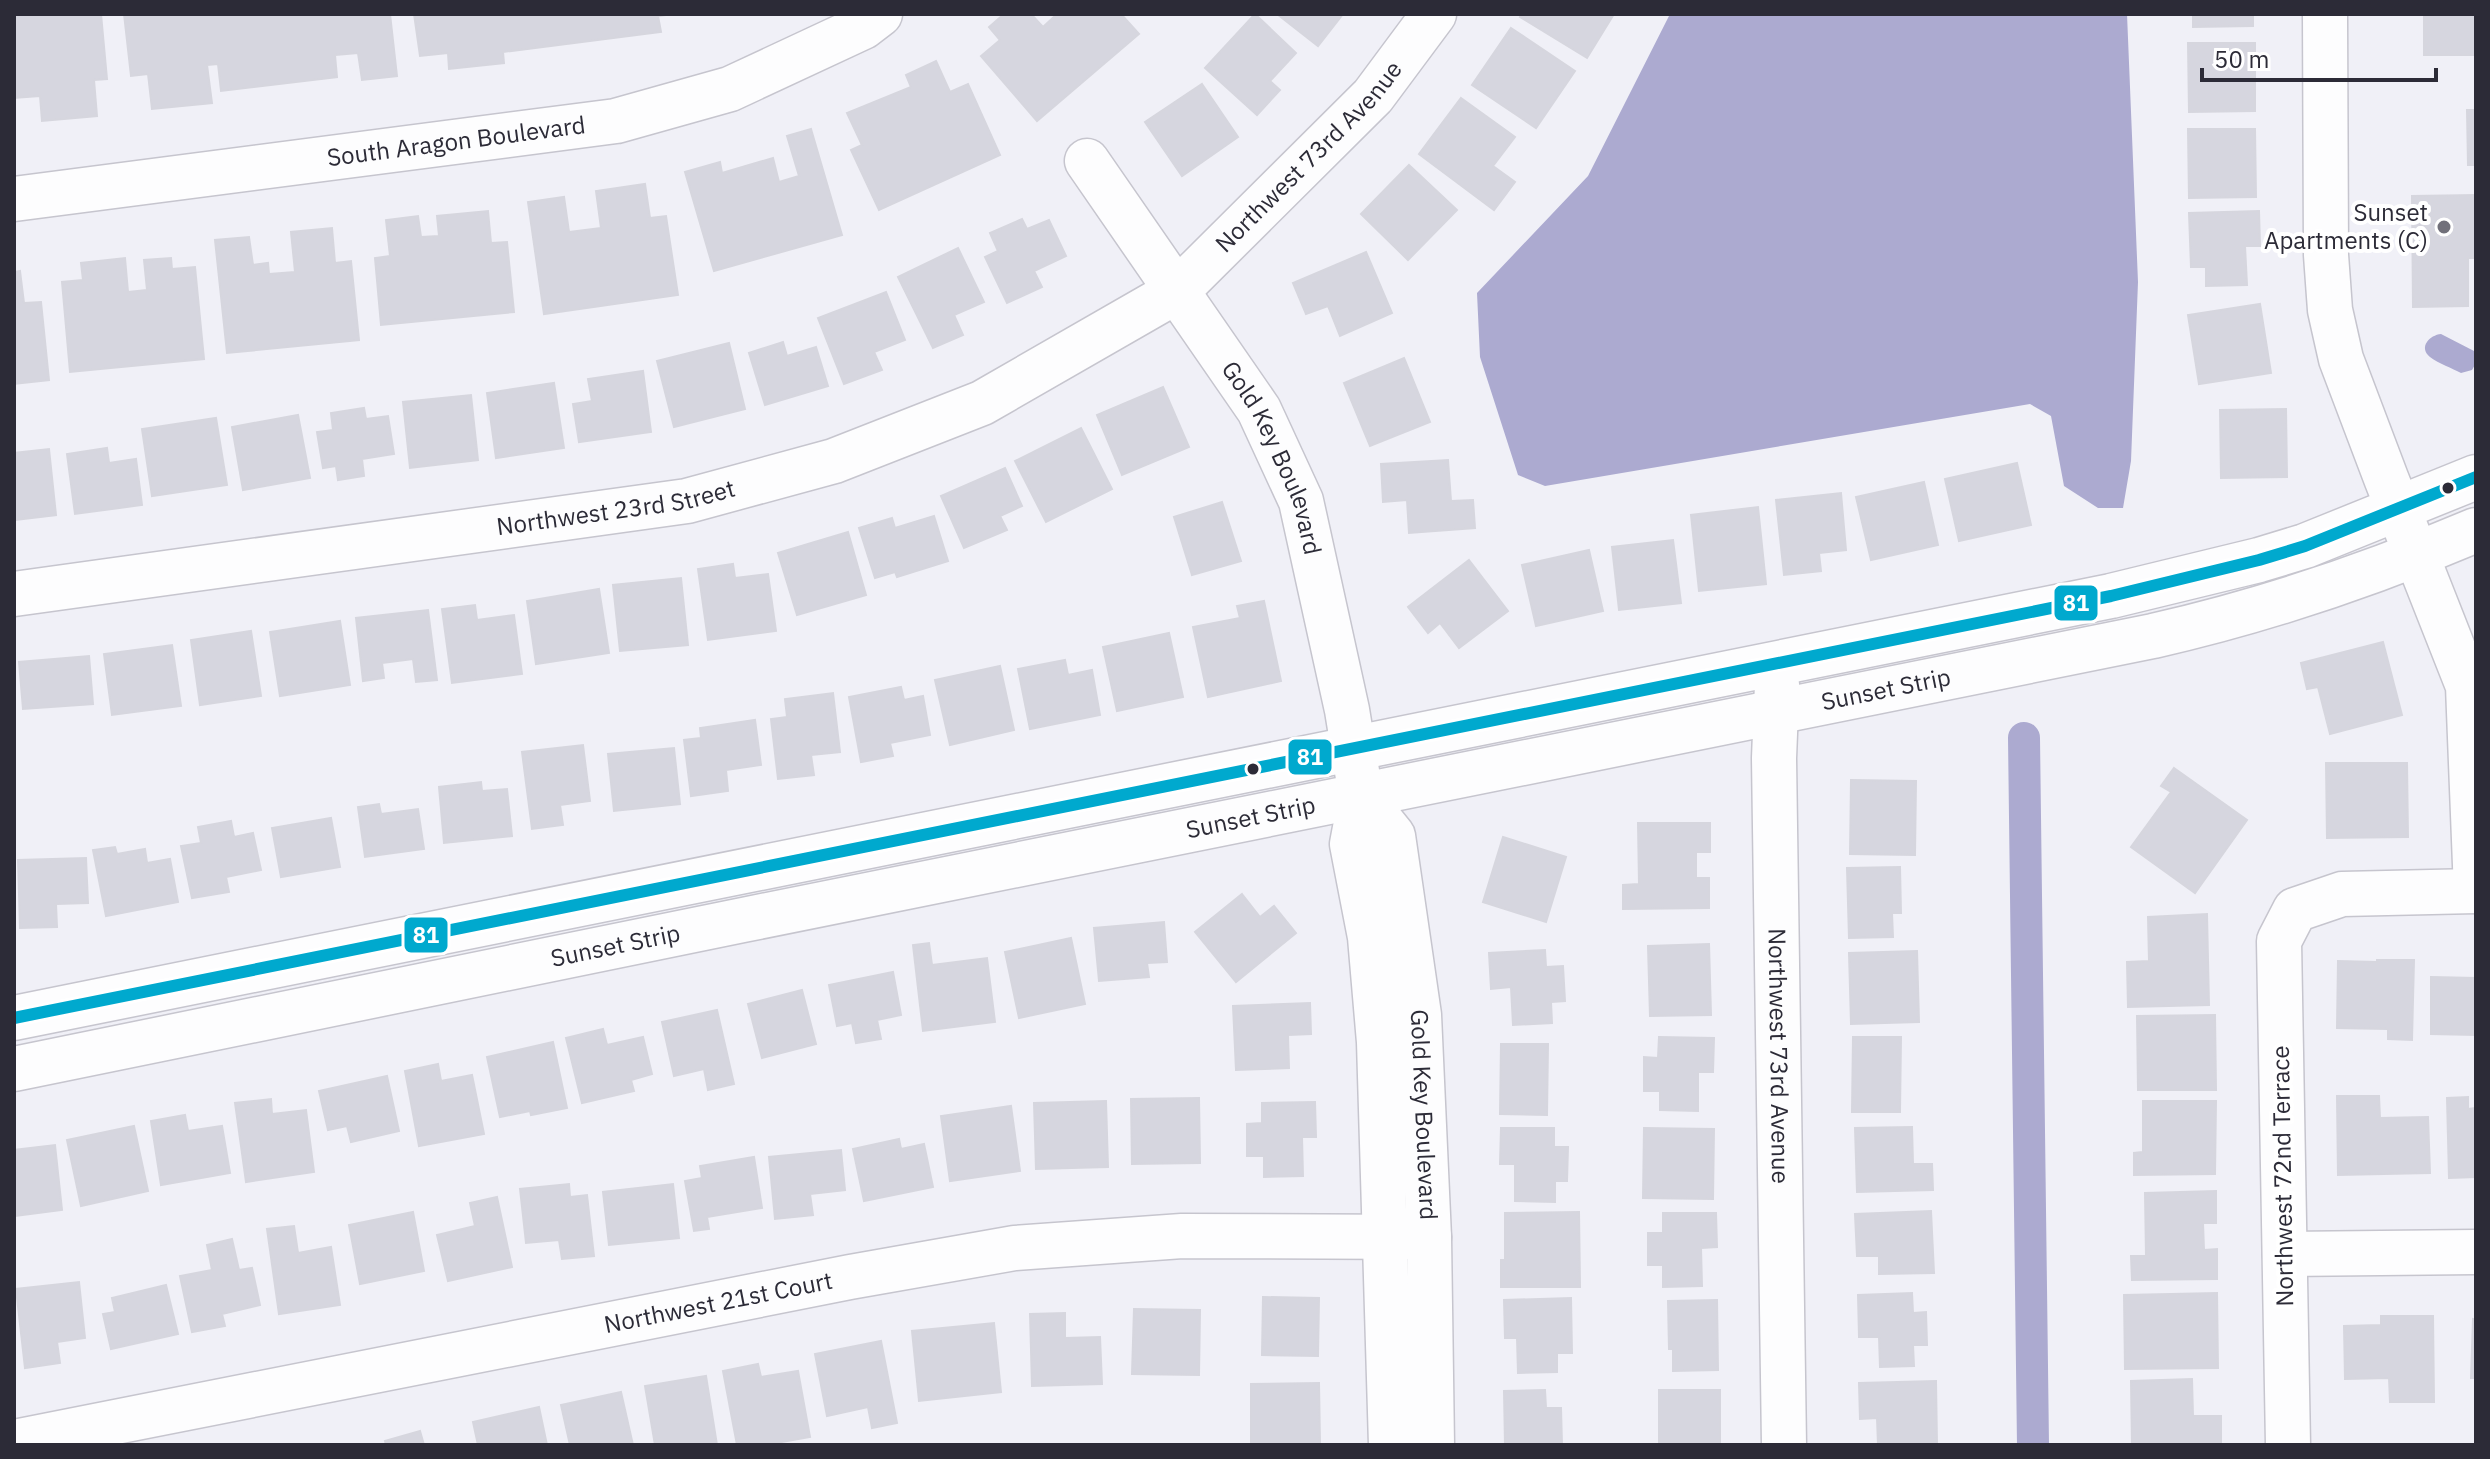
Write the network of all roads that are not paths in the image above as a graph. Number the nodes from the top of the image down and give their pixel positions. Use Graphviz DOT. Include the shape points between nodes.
graph roads {
  1 [pos="880,14"];
  2 [pos="1434,14"];
  3 [pos="2325,14"];
  4 [pos="1087,161"];
  5 [pos="14,199"];
  6 [pos="1177,291"];
  7 [pos="2476,477"];
  8 [pos="2399,510"];
  9 [pos="2476,530"];
  10 [pos="2417,553"];
  11 [pos="14,594"];
  12 [pos="1778,665"];
  13 [pos="1776,713"];
  14 [pos="1353,749"];
  15 [pos="1361,796"];
  16 [pos="2476,891"];
  17 [pos="14,1018"];
  18 [pos="14,1069"];
  19 [pos="1429,1237"];
  20 [pos="1386,1238"];
  21 [pos="2476,1252"];
  22 [pos="2285,1254"];
  23 [pos="14,1442"];
  24 [pos="1391,1445"];
  25 [pos="1432,1445"];
  26 [pos="1784,1445"];
  27 [pos="2288,1445"];
  1 -- 5 [label="street, South Aragon Boulevard" via="863,27 730,89 616,121"];
  2 -- 6 [label="street, Northwest 73rd Avenue" via="1373,96"];
  3 -- 8 [label="street" via="2330,310 2341,359"];
  4 -- 6 [label="street, Gold Key Boulevard"];
  6 -- 11 [label="street, Northwest 23rd Street" via="982,403 834,461 687,501"];
  6 -- 14 [label="street, Gold Key Boulevard" via="1259,410 1301,501"];
  7 -- 8 [label="street, Sunset Strip"];
  8 -- 10 [label="street"];
  8 -- 12 [label="street, Sunset Strip" via="2305,546 2217,570"];
  9 -- 10 [label="street, Sunset Strip"];
  10 -- 13 [label="street, Sunset Strip" via="2202,625"];
  10 -- 16 [label="street" via="2468,686"];
  12 -- 13 [label="street, Northwest 73rd Avenue"];
  12 -- 14 [label="street, Sunset Strip"];
  13 -- 15 [label="street, Sunset Strip"];
  13 -- 26 [label="street, Northwest 73rd Avenue"];
  14 -- 15 [label="street, Gold Key Boulevard"];
  14 -- 17 [label="street, Sunset Strip"];
  15 -- 18 [label="street, Sunset Strip"];
  15 -- 19 [label="street, Gold Key Boulevard" via="1393,836 1419,1015"];
  15 -- 20 [label="street, Gold Key Boulevard" via="1352,844 1370,937"];
  16 -- 22 [label="street, Northwest 72nd Terrace" via="2342,894 2295,910 2279,941"];
  19 -- 20 [label="street, Northwest 21st Court"];
  19 -- 25 [label="street, Gold Key Boulevard"];
  20 -- 23 [label="street, Northwest 21st Court" via="1182,1236 1015,1248"];
  20 -- 24 [label="street, Gold Key Boulevard"];
  21 -- 22 [label="street"];
  22 -- 27 [label="street, Northwest 72nd Terrace"];
}
